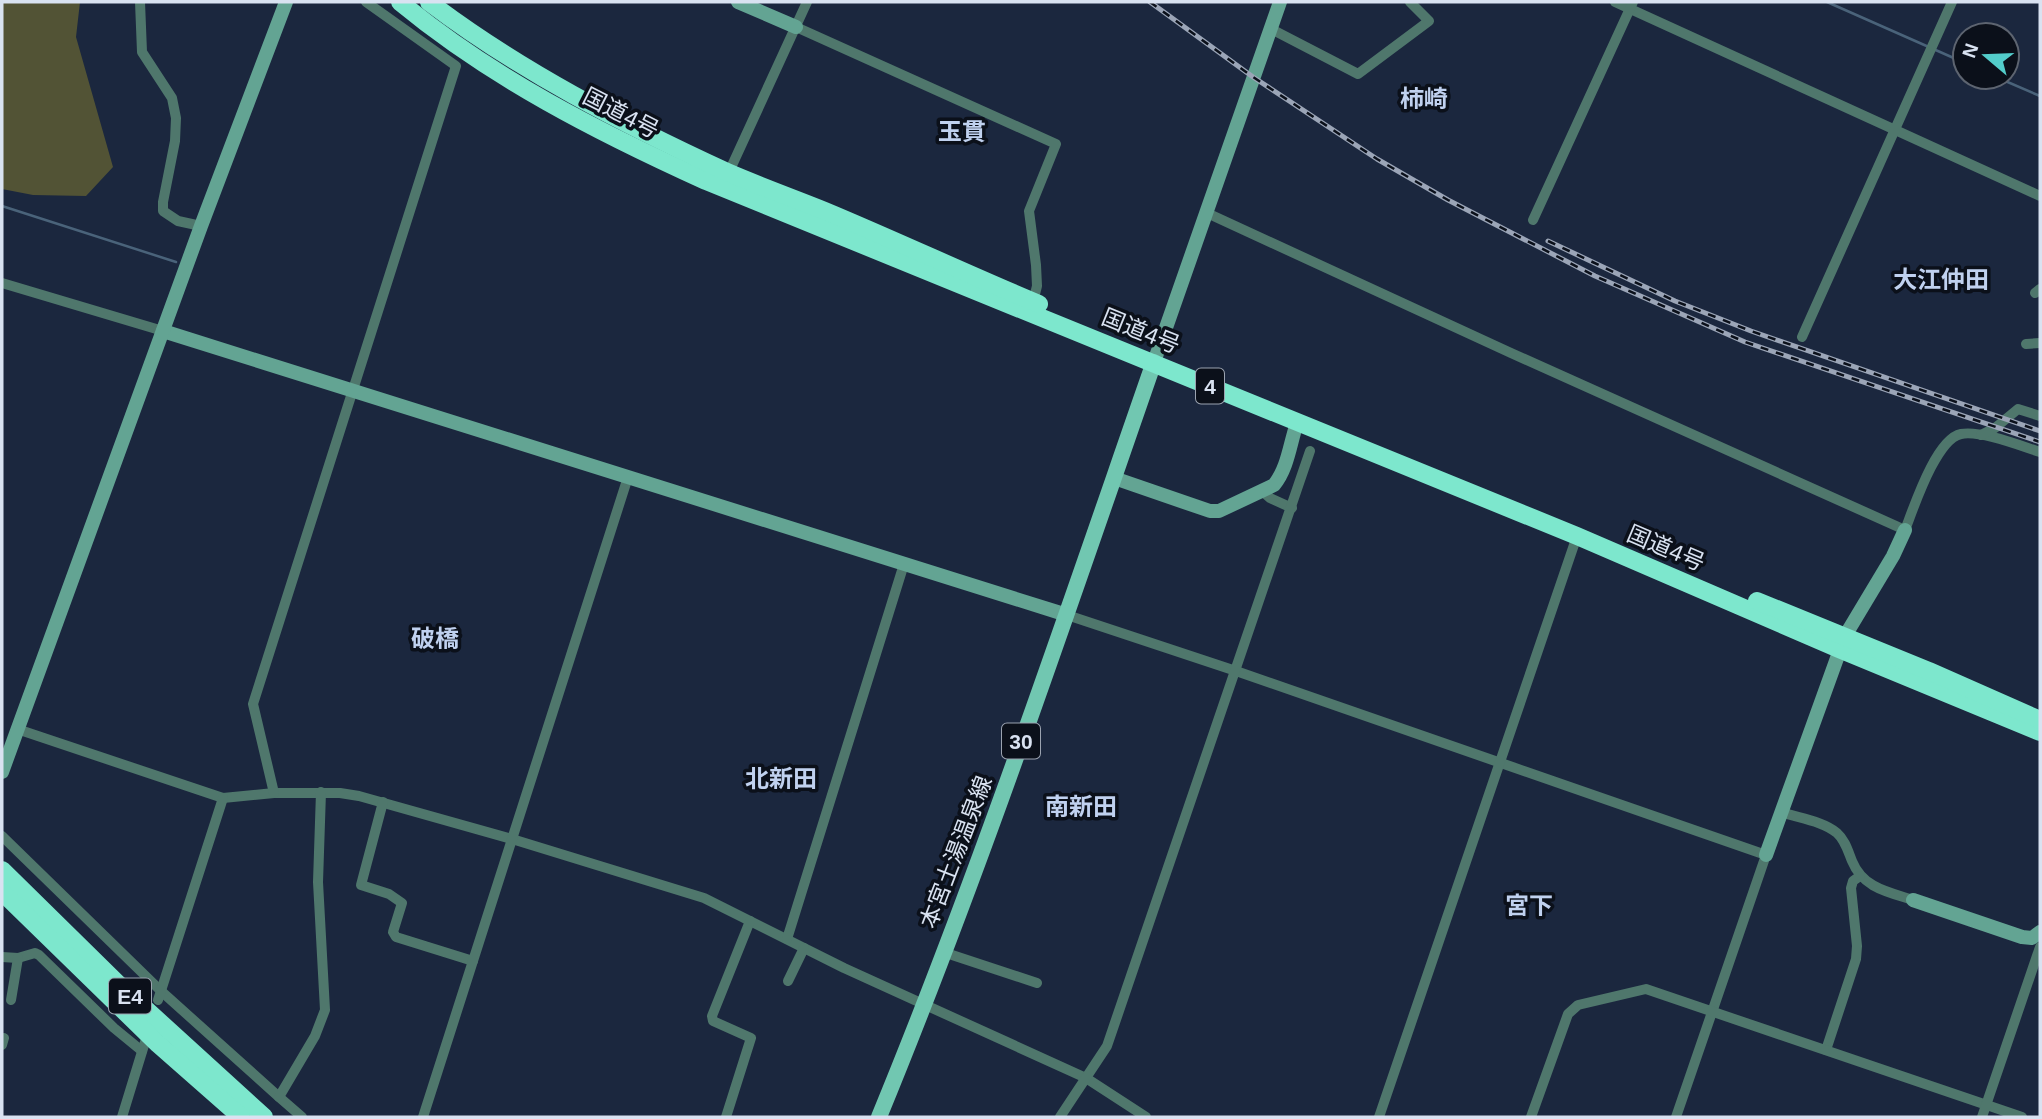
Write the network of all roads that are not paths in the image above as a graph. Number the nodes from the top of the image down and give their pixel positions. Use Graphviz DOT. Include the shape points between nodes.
graph roads {
  1 [pos="140,2"];
  2 [pos="286,2"];
  3 [pos="366,2"];
  4 [pos="400,2"];
  5 [pos="429,2"];
  6 [pos="738,2"];
  7 [pos="807,2"];
  8 [pos="1280,2"];
  9 [pos="1410,2"];
  10 [pos="1615,2"];
  11 [pos="1952,2"];
  12 [pos="1632,5"];
  13 [pos="796,27"];
  14 [pos="1271,29"];
  15 [pos="1894,130"];
  16 [pos="729,172"];
  17 [pos="2040,196"];
  18 [pos="1207,213"];
  19 [pos="1533,220"];
  20 [pos="201,226"];
  21 [pos="2,283"];
  22 [pos="1033,302"];
  23 [pos="163,331"];
  24 [pos="1802,337"];
  25 [pos="2040,343"];
  26 [pos="2026,344"];
  27 [pos="1156,356"];
  28 [pos="354,390"];
  29 [pos="2040,416"];
  30 [pos="1297,423"];
  31 [pos="1981,435"];
  32 [pos="1310,451"];
  33 [pos="2040,452"];
  34 [pos="628,477"];
  35 [pos="1114,478"];
  36 [pos="1262,491"];
  37 [pos="1292,508"];
  38 [pos="1905,530"];
  39 [pos="1577,536"];
  40 [pos="904,564"];
  41 [pos="1067,615"];
  42 [pos="1842,643"];
  43 [pos="1236,671"];
  44 [pos="2040,720"];
  45 [pos="17,729"];
  46 [pos="2040,732"];
  47 [pos="1499,764"];
  48 [pos="2,772"];
  49 [pos="321,792"];
  50 [pos="274,793"];
  51 [pos="223,798"];
  52 [pos="383,802"];
  53 [pos="1781,812"];
  54 [pos="2,836"];
  55 [pos="512,839"];
  56 [pos="1766,855"];
  57 [pos="2,870"];
  58 [pos="1860,876"];
  59 [pos="2,892"];
  60 [pos="1913,900"];
  61 [pos="750,921"];
  62 [pos="787,939"];
  63 [pos="2039,940"];
  64 [pos="804,948"];
  65 [pos="943,953"];
  66 [pos="2,957"];
  67 [pos="18,958"];
  68 [pos="473,961"];
  69 [pos="788,981"];
  70 [pos="1037,984"];
  71 [pos="159,996"];
  72 [pos="11,1000"];
  73 [pos="923,1003"];
  74 [pos="1712,1011"];
  75 [pos="1826,1050"];
  76 [pos="1086,1078"];
  77 [pos="279,1097"];
  78 [pos="1986,1105"];
  79 [pos="122,1117"];
  80 [pos="241,1117"];
  81 [pos="264,1117"];
  82 [pos="302,1117"];
  83 [pos="423,1117"];
  84 [pos="726,1117"];
  85 [pos="879,1117"];
  86 [pos="1060,1117"];
  87 [pos="1146,1117"];
  88 [pos="1379,1117"];
  89 [pos="1531,1117"];
  90 [pos="1676,1117"];
  91 [pos="1982,1117"];
  92 [pos="2022,1117"];
  1 -- 20 [label="street" via="142,52 172,98 176,118 163,211 178,221"];
  2 -- 20 [label="street"];
  3 -- 28 [label="street" via="456,66"];
  4 -- 27 [label="highway, 国道4号 / 4" via="459,47 545,102 683,171 967,288"];
  5 -- 16 [label="highway, 国道4号 / 4" via="566,92"];
  6 -- 13 [label="street"];
  7 -- 13 [label="street"];
  8 -- 14 [label="street"];
  9 -- 14 [label="street" via="1429,21 1358,74"];
  10 -- 12 [label="street"];
  11 -- 15 [label="street"];
  12 -- 15 [label="street"];
  12 -- 19 [label="street"];
  13 -- 16 [label="street"];
  13 -- 22 [label="street" via="1056,144 1029,211 1037,286"];
  14 -- 18 [label="street"];
  15 -- 17 [label="street"];
  15 -- 24 [label="street"];
  16 -- 22 [label="highway, 国道4号 / 4"];
  18 -- 27 [label="street"];
  18 -- 38 [label="street"];
  20 -- 23 [label="street"];
  21 -- 23 [label="street"];
  22 -- 27 [label="highway, 国道4号 / 4"];
  23 -- 28 [label="street"];
  23 -- 45 [label="street"];
  25 -- 26 [label="street"];
  27 -- 30 [label="highway, 国道4号 / 4"];
  27 -- 35 [label="main road, 本宮土湯温泉線 / 30"];
  27 -- 42 [label="highway, 国道4号 / 4"];
  28 -- 34 [label="street"];
  28 -- 50 [label="street" via="253,704"];
  29 -- 31 [label="street" via="2018,410"];
  30 -- 36 [label="street" via="1280,478"];
  30 -- 39 [label="highway, 国道4号 / 4"];
  31 -- 33 [label="street"];
  31 -- 38 [label="street" via="1961,434 1947,442"];
  32 -- 37 [label="street"];
  34 -- 40 [label="street"];
  34 -- 55 [label="street"];
  35 -- 36 [label="street" via="1210,511"];
  35 -- 41 [label="main road, 本宮土湯温泉線 / 30"];
  36 -- 37 [label="street"];
  37 -- 43 [label="street"];
  38 -- 42 [label="street"];
  39 -- 42 [label="highway, 国道4号 / 4"];
  39 -- 47 [label="street"];
  40 -- 41 [label="street"];
  40 -- 62 [label="street"];
  41 -- 43 [label="street"];
  41 -- 65 [label="main road, 本宮土湯温泉線 / 30"];
  42 -- 44 [label="highway, 国道4号 / 4"];
  42 -- 46 [label="highway, 国道4号 / 4"];
  42 -- 53 [label="street"];
  43 -- 47 [label="street"];
  43 -- 76 [label="street" via="1107,1046"];
  45 -- 48 [label="street"];
  45 -- 51 [label="street"];
  47 -- 56 [label="street"];
  47 -- 88 [label="street"];
  49 -- 50 [label="street"];
  49 -- 52 [label="street"];
  49 -- 77 [label="street" via="318,882 325,1010"];
  50 -- 51 [label="street"];
  51 -- 71 [label="street"];
  52 -- 55 [label="street"];
  52 -- 68 [label="street" via="361,885 402,903 393,932 396,937"];
  53 -- 56 [label="street"];
  53 -- 58 [label="street" via="1836,832"];
  54 -- 71 [label="street"];
  55 -- 61 [label="street" via="704,898"];
  55 -- 68 [label="street"];
  56 -- 74 [label="street"];
  57 -- 81 [label="highway, E4" via="118,985"];
  58 -- 60 [label="street" via="1874,887"];
  58 -- 75 [label="street" via="1851,888 1856,958"];
  59 -- 80 [label="highway, E4" via="158,1044"];
  60 -- 63 [label="street"];
  61 -- 62 [label="street"];
  61 -- 84 [label="street" via="712,1016 713,1021 751,1038"];
  62 -- 64 [label="street"];
  63 -- 78 [label="street"];
  64 -- 69 [label="street"];
  64 -- 73 [label="street"];
  65 -- 70 [label="street"];
  65 -- 73 [label="main road, 本宮土湯温泉線 / 30"];
  66 -- 67 [label="street"];
  67 -- 72 [label="street"];
  67 -- 79 [label="street" via="39,955 114,1028 143,1046"];
  68 -- 83 [label="street"];
  71 -- 77 [label="street"];
  73 -- 76 [label="street"];
  73 -- 85 [label="main road, 本宮土湯温泉線 / 30"];
  74 -- 75 [label="street"];
  74 -- 89 [label="street" via="1646,989 1578,1005 1568,1014"];
  74 -- 90 [label="street"];
  75 -- 78 [label="street"];
  76 -- 86 [label="street"];
  76 -- 87 [label="street"];
  77 -- 82 [label="street"];
  78 -- 91 [label="street"];
  78 -- 92 [label="street"];
}
